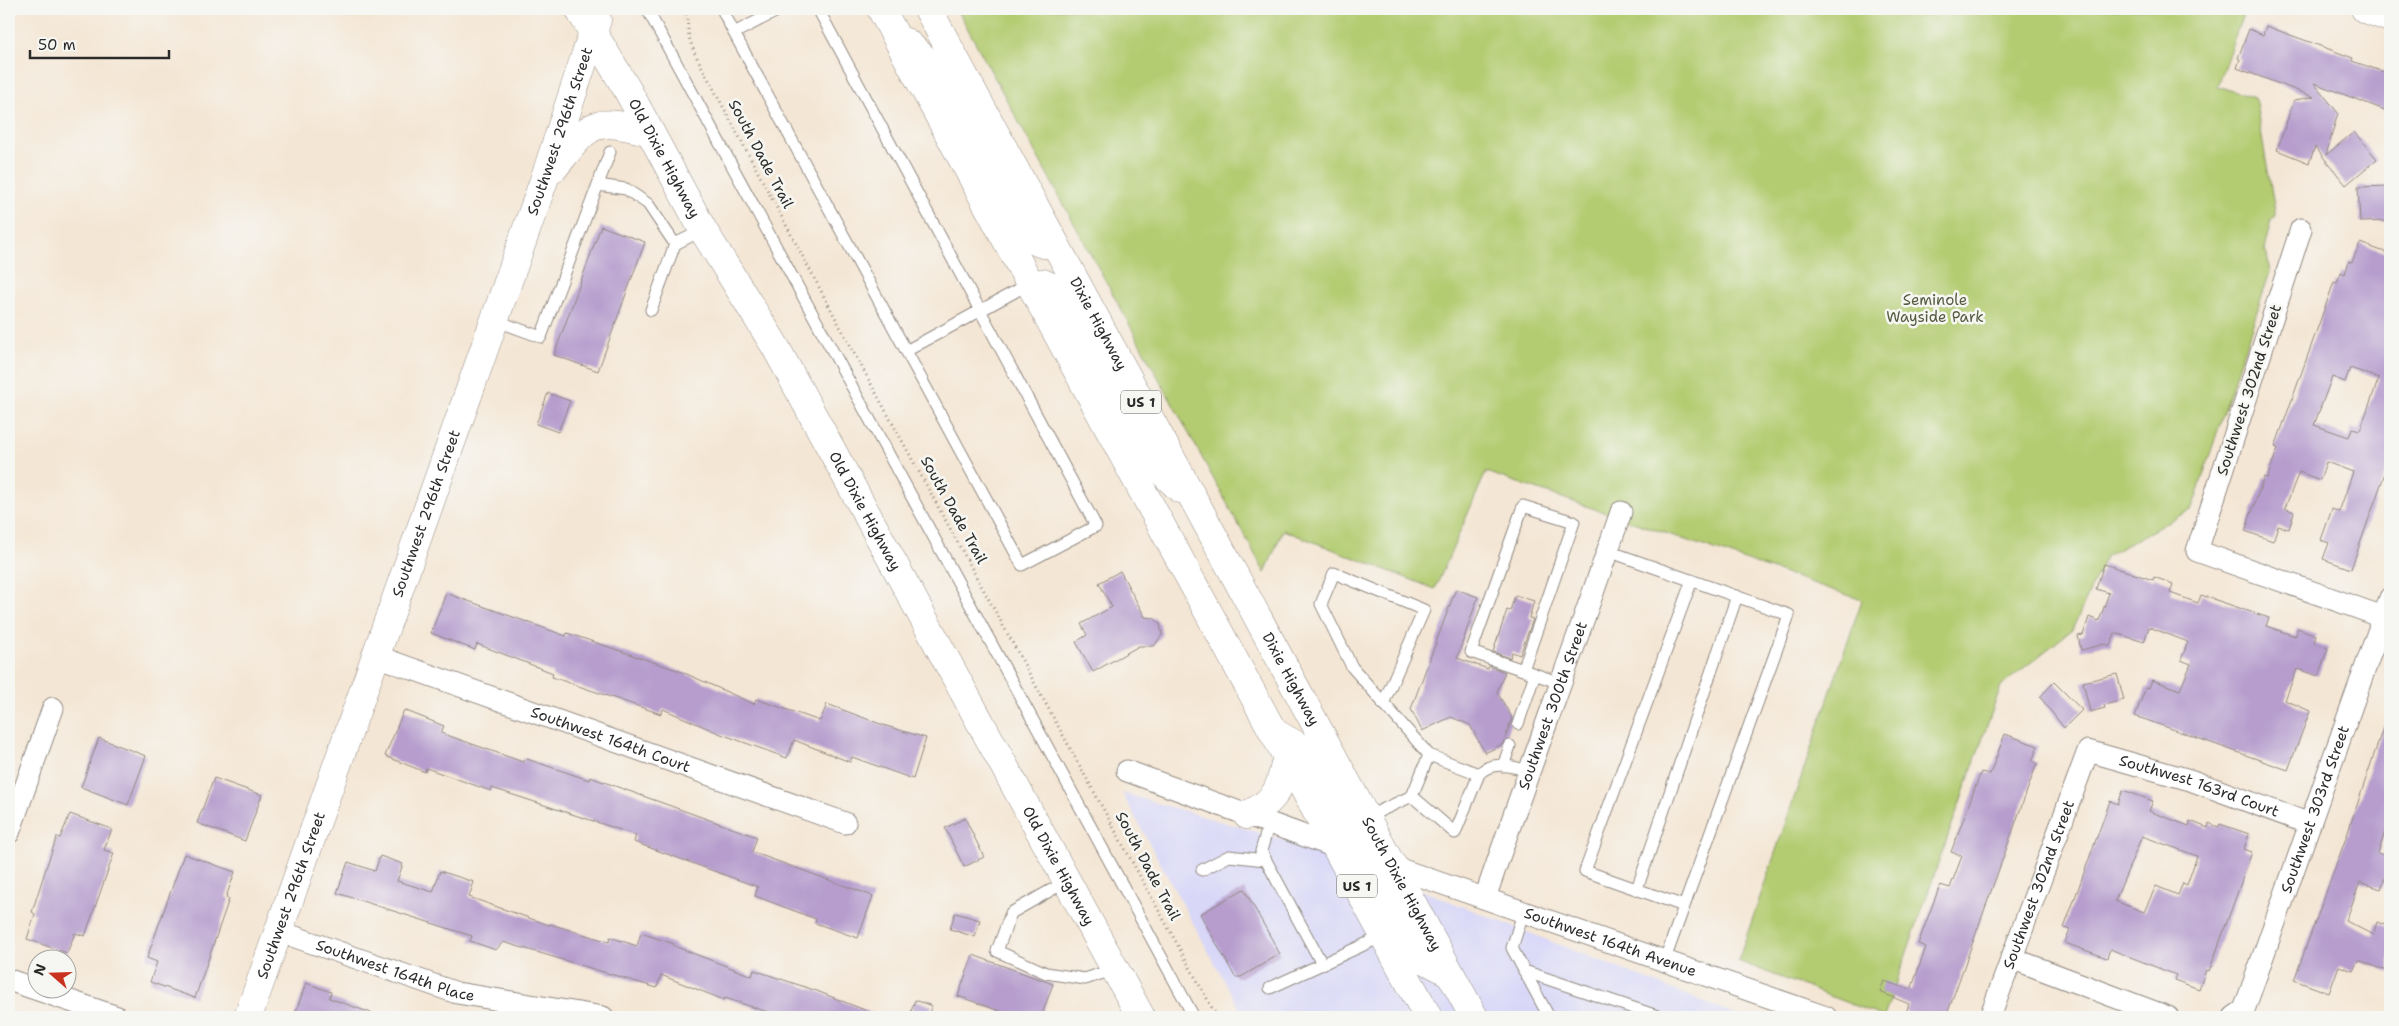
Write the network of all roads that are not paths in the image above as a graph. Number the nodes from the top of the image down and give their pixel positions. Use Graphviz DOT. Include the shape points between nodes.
graph roads {
  1 [pos="579,9"];
  2 [pos="647,9"];
  3 [pos="722,9"];
  4 [pos="781,9"];
  5 [pos="818,9"];
  6 [pos="928,9"];
  7 [pos="2365,9"];
  8 [pos="2390,18"];
  9 [pos="886,19"];
  10 [pos="597,20"];
  11 [pos="734,33"];
  12 [pos="650,132"];
  13 [pos="610,152"];
  14 [pos="544,180"];
  15 [pos="598,185"];
  16 [pos="2300,229"];
  17 [pos="703,230"];
  18 [pos="1055,242"];
  19 [pos="675,244"];
  20 [pos="1029,284"];
  21 [pos="651,310"];
  22 [pos="981,311"];
  23 [pos="494,320"];
  24 [pos="906,351"];
  25 [pos="1199,508"];
  26 [pos="1621,512"];
  27 [pos="1608,551"];
  28 [pos="1692,580"];
  29 [pos="1737,596"];
  30 [pos="2387,608"];
  31 [pos="376,656"];
  32 [pos="1523,670"];
  33 [pos="1535,674"];
  34 [pos="1563,684"];
  35 [pos="1383,704"];
  36 [pos="53,708"];
  37 [pos="1518,724"];
  38 [pos="1281,744"];
  39 [pos="1510,746"];
  40 [pos="2088,751"];
  41 [pos="1429,756"];
  42 [pos="1503,766"];
  43 [pos="1127,771"];
  44 [pos="1529,771"];
  45 [pos="1480,774"];
  46 [pos="1412,796"];
  47 [pos="1361,805"];
  48 [pos="1258,819"];
  49 [pos="845,823"];
  50 [pos="2310,824"];
  51 [pos="9,833"];
  52 [pos="1335,847"];
  53 [pos="1265,860"];
  54 [pos="1394,867"];
  55 [pos="1202,870"];
  56 [pos="1067,881"];
  57 [pos="1637,889"];
  58 [pos="1485,898"];
  59 [pos="1684,906"];
  60 [pos="1523,913"];
  61 [pos="278,931"];
  62 [pos="1383,936"];
  63 [pos="2011,958"];
  64 [pos="1664,962"];
  65 [pos="1322,964"];
  66 [pos="1115,969"];
  67 [pos="1524,971"];
  68 [pos="1450,973"];
  69 [pos="9,980"];
  70 [pos="1270,988"];
  71 [pos="117,1017"];
  72 [pos="248,1017"];
  73 [pos="603,1017"];
  74 [pos="1141,1017"];
  75 [pos="1194,1017"];
  76 [pos="1428,1017"];
  77 [pos="1474,1017"];
  78 [pos="1549,1017"];
  79 [pos="1660,1017"];
  80 [pos="1826,1017"];
  81 [pos="1990,1017"];
  82 [pos="2168,1017"];
  83 [pos="2234,1017"];
  1 -- 10 [label="main road, Old Dixie Highway"];
  2 -- 75 [label="lane"];
  3 -- 11 [label="lane"];
  4 -- 11 [label="lane"];
  5 -- 22 [label="lane"];
  6 -- 18 [label="main road, Dixie Highway / US 1"];
  7 -- 8 [label="main road"];
  9 -- 18 [label="main road" via="940,72 1026,234 1045,246"];
  9 -- 20 [label="main road, US 1"];
  10 -- 12 [label="main road, Old Dixie Highway"];
  10 -- 14 [label="main road, Southwest 296th Street"];
  11 -- 24 [label="lane"];
  12 -- 14 [label="main road" via="608,123 596,125 583,133"];
  12 -- 17 [label="main road, Old Dixie Highway"];
  13 -- 15 [label="lane"];
  14 -- 23 [label="main road, Southwest 296th Street"];
  15 -- 19 [label="lane" via="626,190 648,204"];
  15 -- 23 [label="lane" via="541,337"];
  16 -- 30 [label="street, Southwest 302nd Street" via="2197,551"];
  17 -- 19 [label="lane"];
  17 -- 56 [label="main road, Old Dixie Highway" via="775,346"];
  18 -- 25 [label="main road, Dixie Highway / US 1"];
  19 -- 21 [label="lane"];
  20 -- 22 [label="lane"];
  20 -- 25 [label="main road" via="1043,283 1054,288 1152,462"];
  20 -- 38 [label="main road, US 1"];
  22 -- 24 [label="lane"];
  22 -- 24 [label="lane" via="1096,526 1022,564"];
  23 -- 31 [label="main road, Southwest 296th Street"];
  25 -- 47 [label="main road, Dixie Highway / US 1"];
  26 -- 27 [label="street, Southwest 300th Street"];
  27 -- 28 [label="lane"];
  27 -- 34 [label="street, Southwest 300th Street"];
  28 -- 29 [label="lane"];
  28 -- 57 [label="lane" via="1585,870"];
  29 -- 57 [label="lane"];
  29 -- 59 [label="lane" via="1789,615"];
  30 -- 50 [label="street, Southwest 303rd Street"];
  31 -- 49 [label="street, Southwest 164th Court"];
  31 -- 61 [label="main road, Southwest 296th Street"];
  32 -- 32 [label="lane" via="1471,652 1523,506 1574,522"];
  32 -- 33 [label="lane"];
  33 -- 34 [label="lane"];
  33 -- 37 [label="lane"];
  34 -- 44 [label="street, Southwest 300th Street"];
  35 -- 35 [label="lane" via="1352,667 1321,604 1334,573 1424,610"];
  35 -- 41 [label="lane"];
  36 -- 51 [label="street"];
  38 -- 48 [label="main road" via="1278,791"];
  38 -- 52 [label="main road, US 1"];
  38 -- 54 [label="main road" via="1308,752 1341,816 1363,849"];
  39 -- 42 [label="lane"];
  40 -- 50 [label="street, Southwest 163rd Court" via="2190,780"];
  40 -- 63 [label="street, Southwest 302nd Street"];
  41 -- 45 [label="lane"];
  41 -- 46 [label="lane"];
  42 -- 44 [label="lane"];
  42 -- 45 [label="lane" via="1489,766"];
  43 -- 48 [label="street"];
  44 -- 58 [label="street, Southwest 300th Street"];
  45 -- 46 [label="lane" via="1455,834"];
  46 -- 47 [label="lane"];
  47 -- 54 [label="main road, South Dixie Highway / US 1"];
  48 -- 52 [label="street"];
  48 -- 53 [label="lane"];
  50 -- 83 [label="street, Southwest 303rd Street" via="2244,1010"];
  52 -- 62 [label="main road, US 1"];
  52 -- 68 [label="main road" via="1362,867 1420,957"];
  53 -- 55 [label="lane" via="1229,856"];
  53 -- 65 [label="lane"];
  54 -- 58 [label="street, Southwest 164th Avenue"];
  54 -- 68 [label="main road, South Dixie Highway / US 1"];
  56 -- 66 [label="main road, Old Dixie Highway"];
  56 -- 66 [label="lane" via="1011,913 997,951 1046,973 1075,978 1084,979"];
  57 -- 59 [label="lane"];
  58 -- 60 [label="street, Southwest 164th Avenue"];
  59 -- 64 [label="lane"];
  60 -- 64 [label="street, Southwest 164th Avenue"];
  60 -- 67 [label="lane" via="1512,948"];
  61 -- 72 [label="main road, Southwest 296th Street"];
  61 -- 73 [label="street, Southwest 164th Place" via="457,993"];
  62 -- 65 [label="lane"];
  62 -- 76 [label="main road, US 1"];
  63 -- 81 [label="street, Southwest 302nd Street"];
  63 -- 82 [label="street"];
  64 -- 80 [label="street, Southwest 164th Avenue"];
  65 -- 70 [label="lane"];
  66 -- 74 [label="main road, Old Dixie Highway"];
  67 -- 78 [label="lane"];
  67 -- 79 [label="lane"];
  68 -- 77 [label="main road, US 1"];
  69 -- 71 [label="street"];
}
